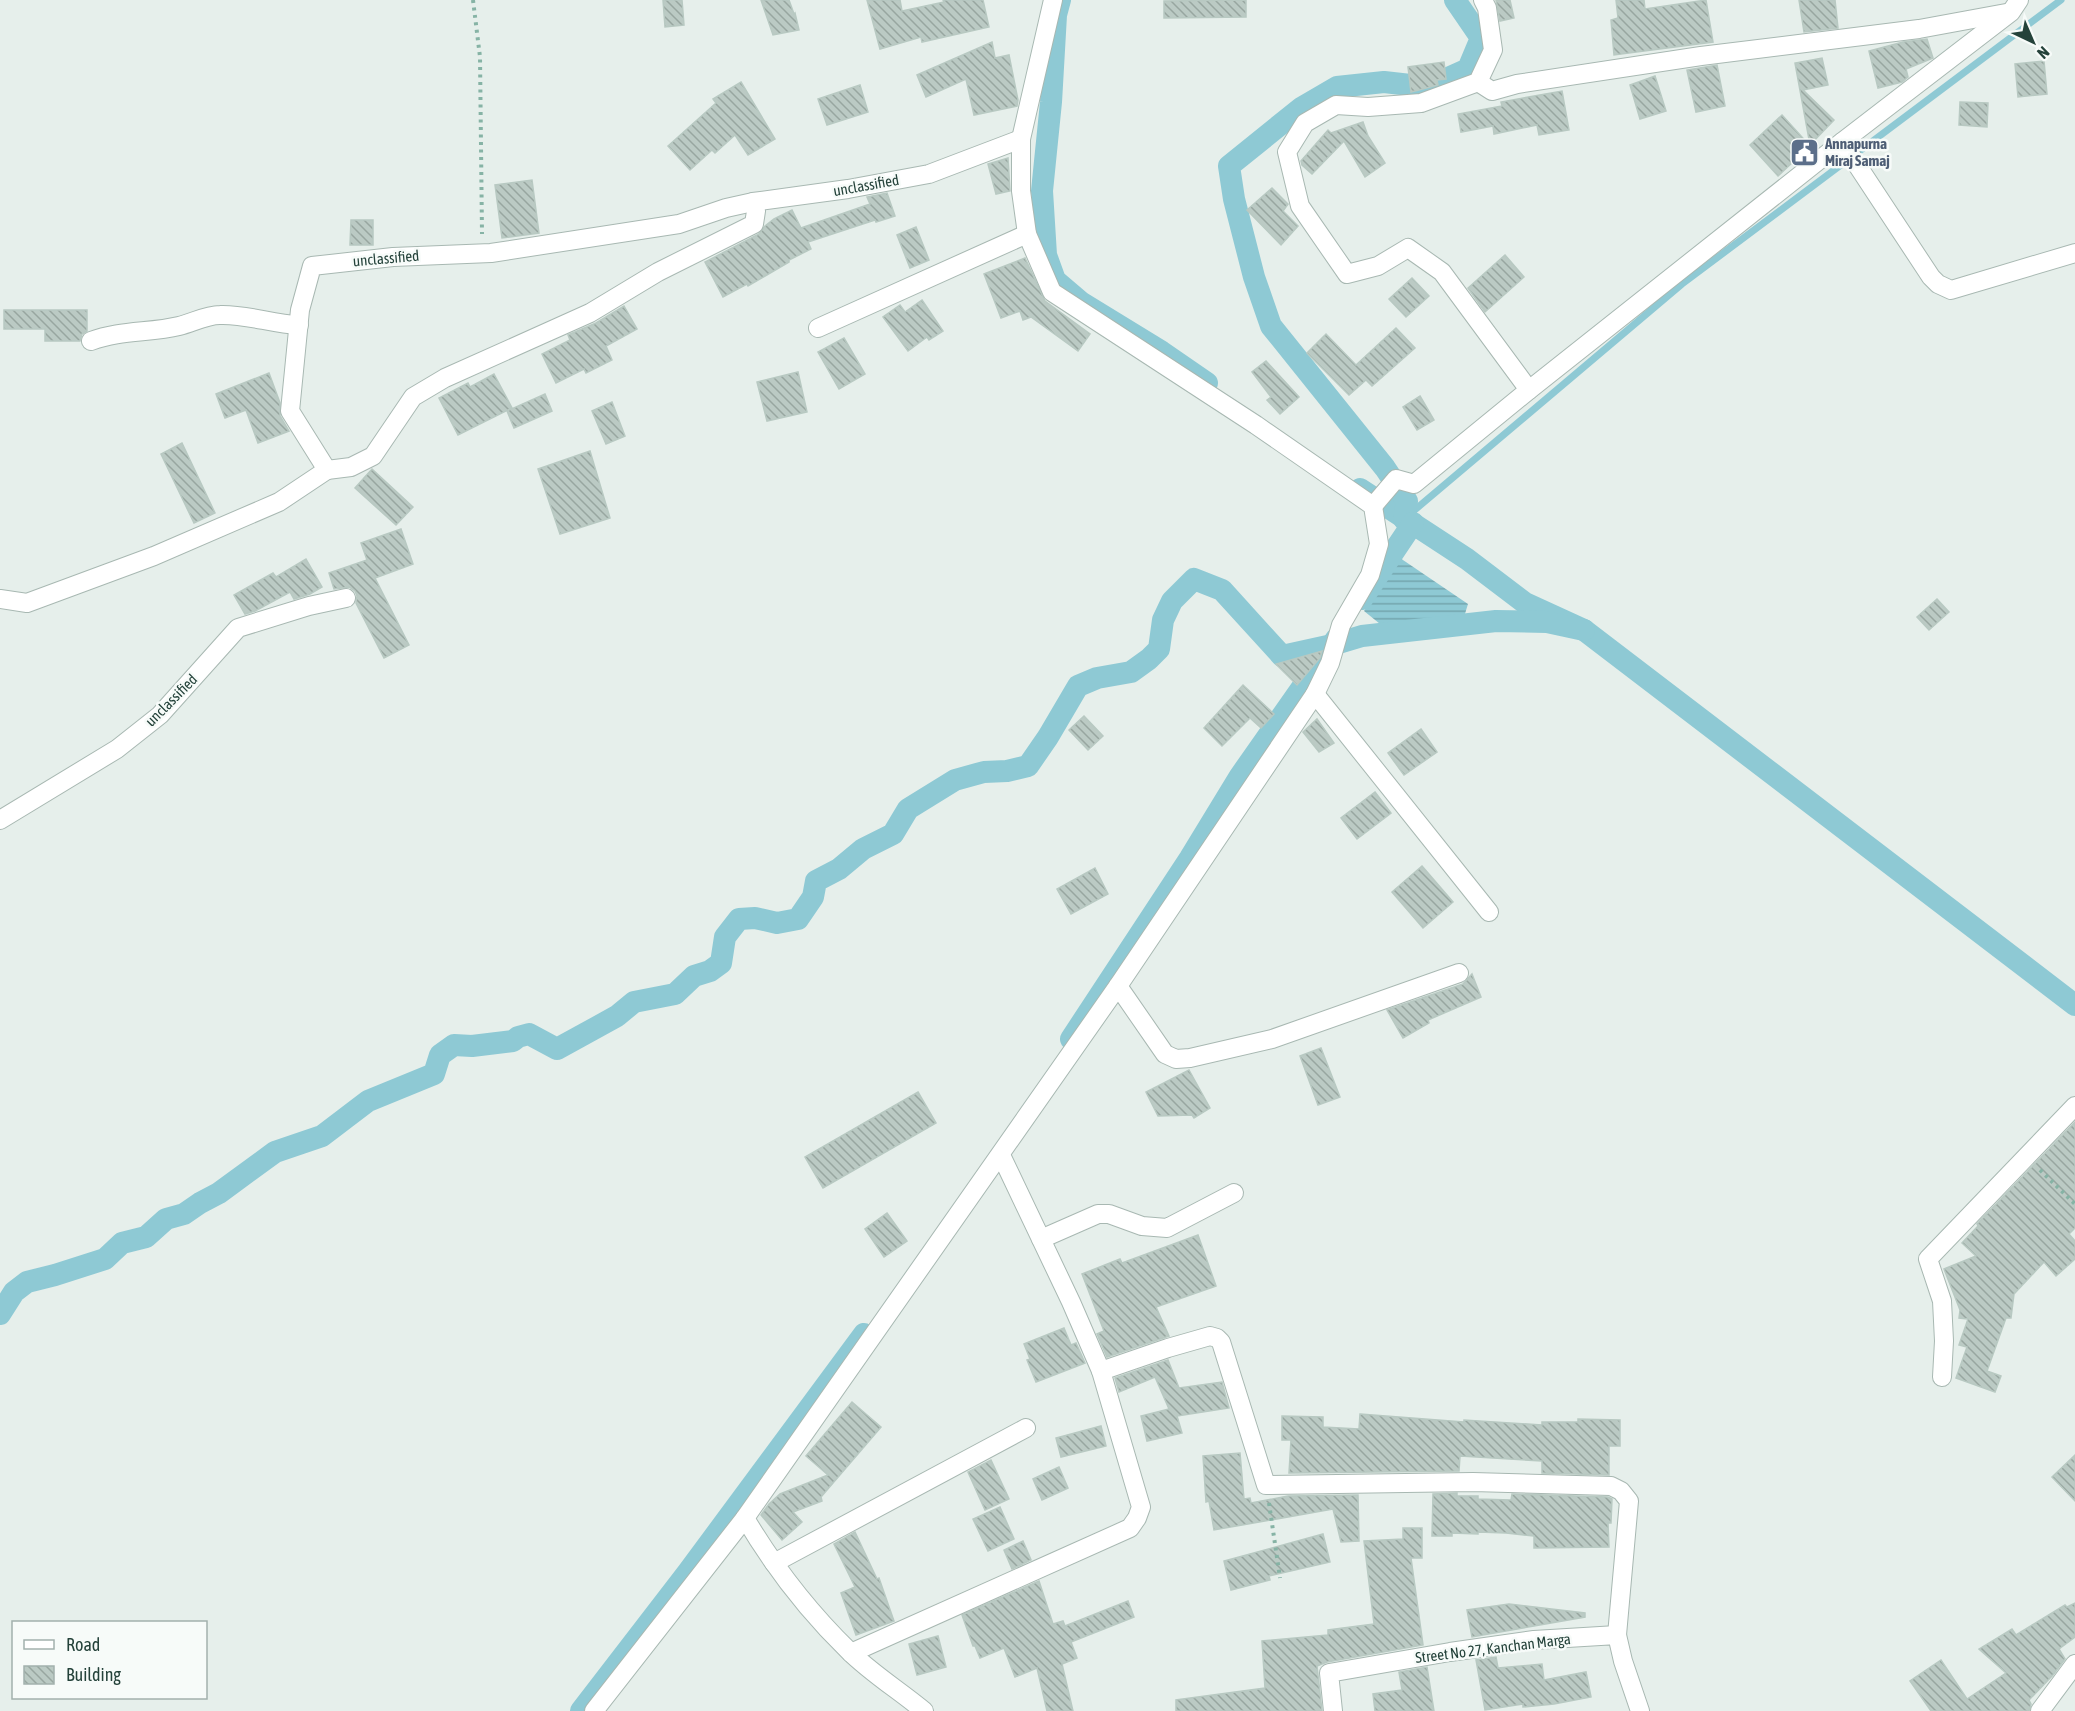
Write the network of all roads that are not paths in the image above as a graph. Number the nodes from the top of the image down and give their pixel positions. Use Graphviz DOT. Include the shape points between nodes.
graph roads {
  1 [pos="1053,0"];
  2 [pos="1483,0"];
  3 [pos="2015,6"];
  4 [pos="1478,82"];
  5 [pos="1021,139"];
  6 [pos="1842,142"];
  7 [pos="753,202"];
  8 [pos="1027,234"];
  9 [pos="2075,253"];
  10 [pos="298,325"];
  11 [pos="818,328"];
  12 [pos="91,341"];
  13 [pos="1529,390"];
  14 [pos="327,470"];
  15 [pos="1373,506"];
  16 [pos="346,598"];
  17 [pos="0,599"];
  18 [pos="1315,694"];
  19 [pos="0,820"];
  20 [pos="1489,912"];
  21 [pos="1459,972"];
  22 [pos="1118,986"];
  23 [pos="2075,1106"];
  24 [pos="1001,1155"];
  25 [pos="1234,1193"];
  26 [pos="1041,1239"];
  27 [pos="1101,1371"];
  28 [pos="1942,1377"];
  29 [pos="1026,1428"];
  30 [pos="745,1518"];
  31 [pos="774,1563"];
  32 [pos="1617,1635"];
  33 [pos="850,1653"];
  34 [pos="2075,1664"];
  35 [pos="594,1711"];
  36 [pos="924,1711"];
  37 [pos="1333,1711"];
  38 [pos="1640,1711"];
  39 [pos="2040,1711"];
  1 -- 5 [label="street"];
  2 -- 4 [label="street" via="1493,50"];
  3 -- 4 [label="street" via="1919,29 1701,56 1492,91"];
  3 -- 6 [label="street"];
  4 -- 13 [label="street" via="1421,103 1336,105 1305,123 1287,152 1300,206 1347,274 1378,266 1408,248 1442,272"];
  5 -- 7 [label="street, unclassified" via="929,174"];
  5 -- 8 [label="street" via="1021,191"];
  6 -- 9 [label="street" via="1938,284 1951,290"];
  6 -- 13 [label="street"];
  7 -- 10 [label="street, unclassified" via="679,224 484,253 393,256 312,266"];
  7 -- 14 [label="street" via="753,224 658,272 590,313 445,378 413,397 374,456 351,467"];
  8 -- 11 [label="street"];
  8 -- 15 [label="street" via="1052,292"];
  10 -- 12 [label="street" via="218,315 178,327 126,332"];
  10 -- 14 [label="street, unclassified" via="290,411"];
  13 -- 15 [label="street" via="1414,484 1396,479"];
  14 -- 17 [label="street" via="279,502 143,560 27,603"];
  15 -- 18 [label="street" via="1379,544 1370,575 1341,625 1330,663"];
  16 -- 19 [label="street, unclassified" via="238,628 160,715 117,749"];
  18 -- 20 [label="street"];
  18 -- 22 [label="street"];
  21 -- 22 [label="street" via="1272,1040 1183,1059 1165,1054"];
  22 -- 24 [label="street"];
  23 -- 28 [label="street" via="1928,1259 1942,1300"];
  24 -- 26 [label="street"];
  24 -- 30 [label="street"];
  25 -- 26 [label="street" via="1167,1228 1142,1226 1110,1214 1098,1214"];
  26 -- 27 [label="street"];
  27 -- 32 [label="street" via="1168,1348 1210,1336 1216,1338 1221,1342 1266,1485 1611,1485 1629,1501"];
  27 -- 33 [label="street" via="1141,1507 1130,1528"];
  29 -- 31 [label="street"];
  30 -- 31 [label="street"];
  30 -- 35 [label="street"];
  31 -- 33 [label="street"];
  32 -- 37 [label="street, Street No 27, Kanchan Marga" via="1534,1640 1329,1673"];
  32 -- 38 [label="street"];
  33 -- 36 [label="street"];
  34 -- 39 [label="street"];
}
